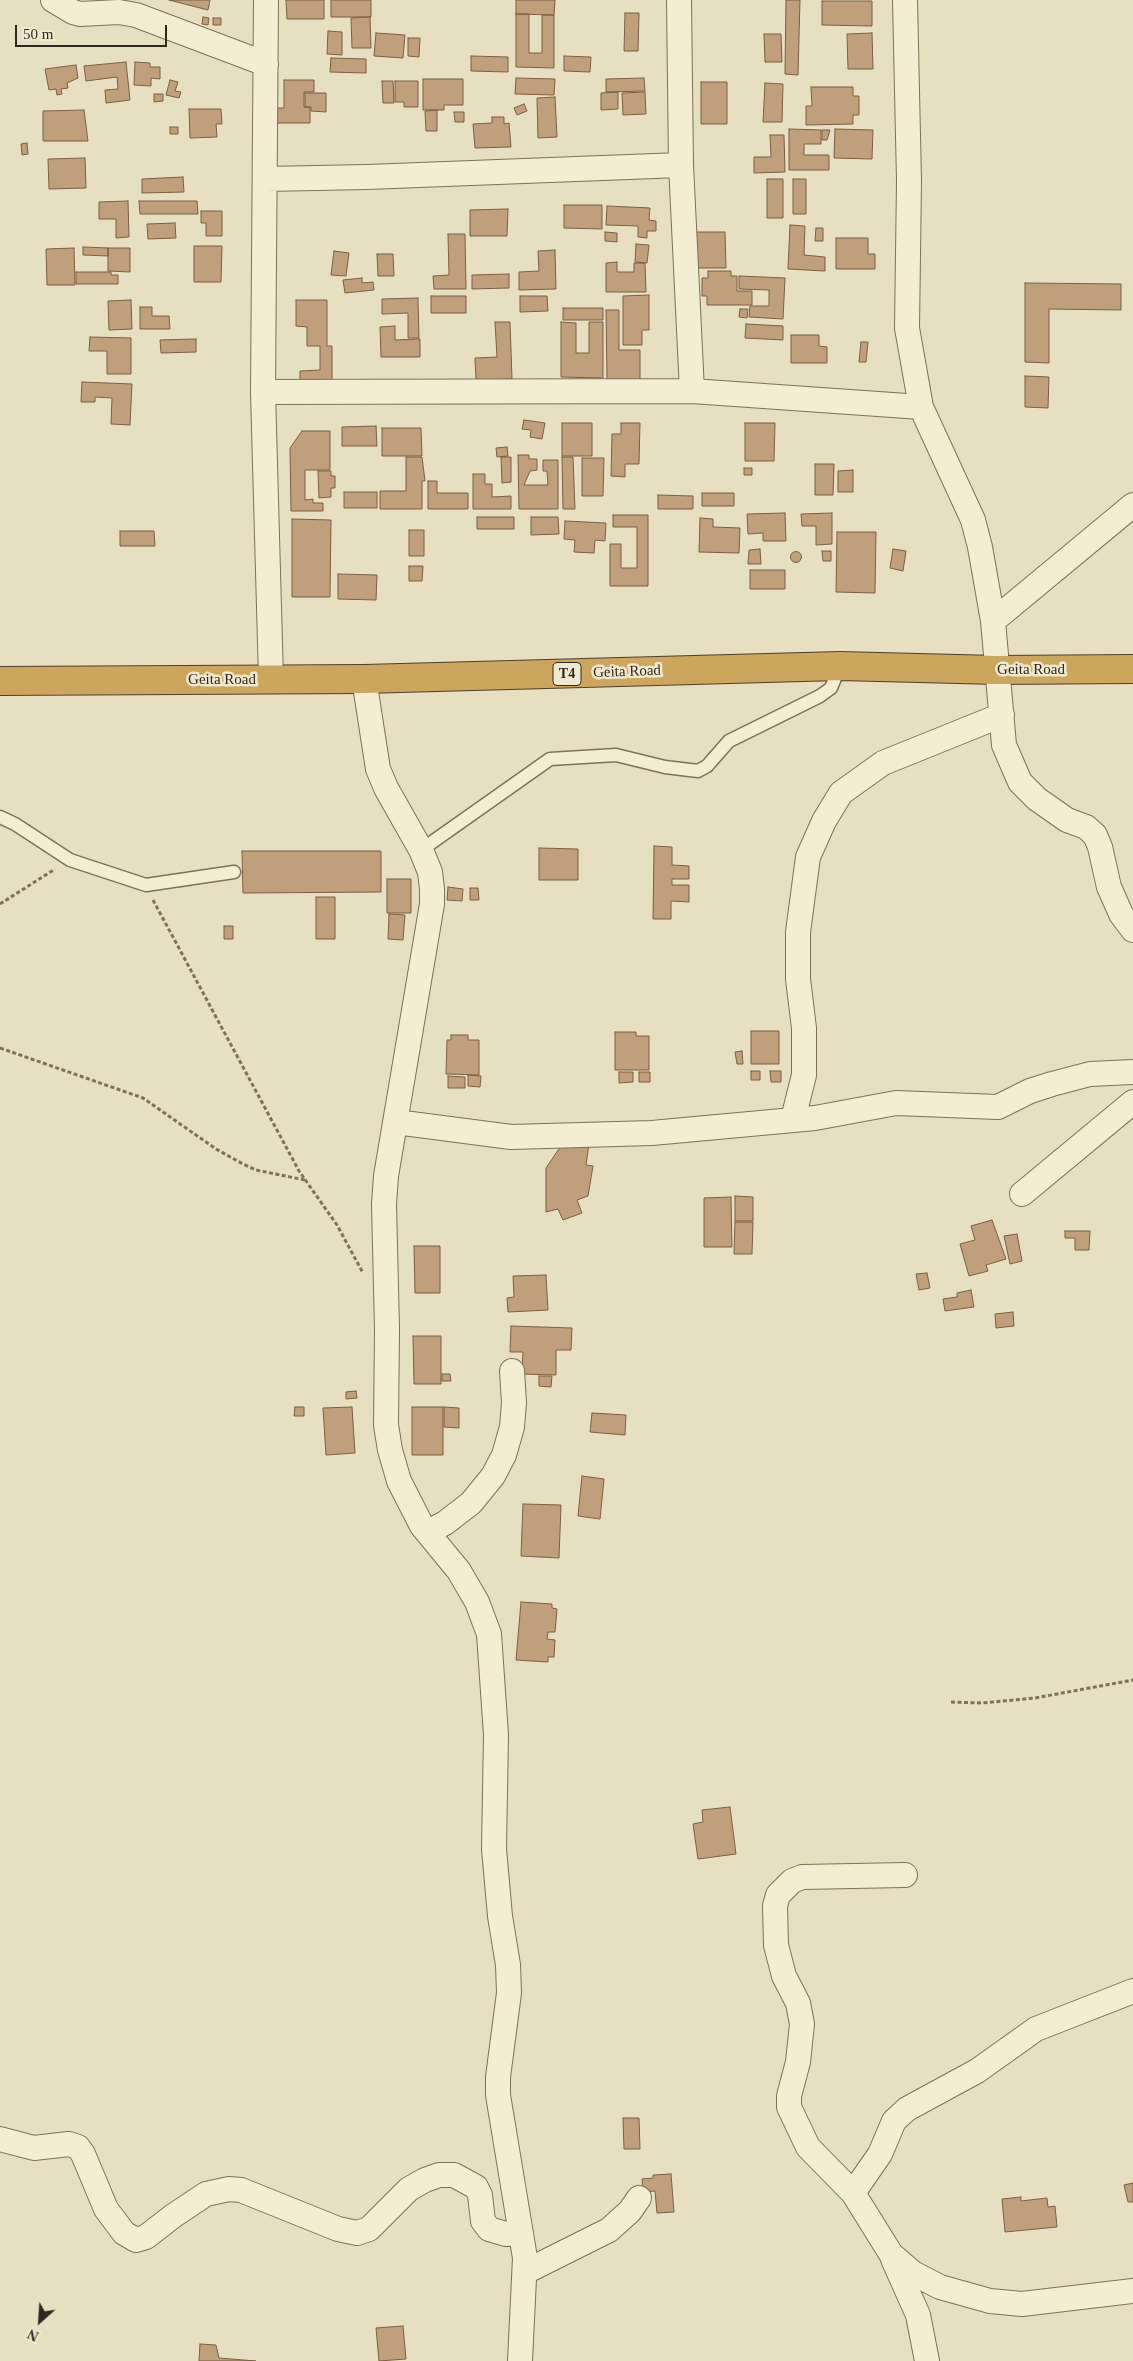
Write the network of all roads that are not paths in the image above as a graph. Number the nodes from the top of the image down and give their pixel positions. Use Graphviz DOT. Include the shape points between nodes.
graph roads {
  1 [pos="53,0"];
  2 [pos="266,0"];
  3 [pos="679,0"];
  4 [pos="905,0"];
  5 [pos="266,64"];
  6 [pos="681,165"];
  7 [pos="265,179"];
  8 [pos="692,391"];
  9 [pos="263,392"];
  10 [pos="921,407"];
  11 [pos="1133,505"];
  12 [pos="993,621"];
  13 [pos="840,666"];
  14 [pos="1133,669"];
  15 [pos="997,670"];
  16 [pos="271,679"];
  17 [pos="364,679"];
  18 [pos="0,681"];
  19 [pos="1002,715"];
  20 [pos="0,817"];
  21 [pos="421,850"];
  22 [pos="234,872"];
  23 [pos="1133,930"];
  24 [pos="1133,1072"];
  25 [pos="1133,1102"];
  26 [pos="794,1119"];
  27 [pos="396,1122"];
  28 [pos="1022,1194"];
  29 [pos="512,1371"];
  30 [pos="428,1532"];
  31 [pos="905,1876"];
  32 [pos="1133,1991"];
  33 [pos="0,2139"];
  34 [pos="852,2194"];
  35 [pos="639,2198"];
  36 [pos="522,2233"];
  37 [pos="891,2254"];
  38 [pos="525,2272"];
  39 [pos="1133,2291"];
  40 [pos="520,2361"];
  41 [pos="927,2361"];
  1 -- 5 [label="street" via="80,14 119,12 136,15"];
  2 -- 5 [label="street"];
  3 -- 6 [label="street"];
  4 -- 10 [label="street" via="909,181 907,328"];
  5 -- 7 [label="street"];
  6 -- 7 [label="street"];
  6 -- 8 [label="street"];
  7 -- 9 [label="street"];
  8 -- 9 [label="street"];
  8 -- 10 [label="street"];
  9 -- 16 [label="street"];
  10 -- 12 [label="street" via="973,520"];
  11 -- 12 [label="street"];
  12 -- 15 [label="street"];
  13 -- 15 [label="highway, Geita Road / T4"];
  13 -- 17 [label="highway, Geita Road / T4"];
  13 -- 21 [label="lane" via="831,688 729,741 703,769 692,772 616,755 550,758"];
  14 -- 15 [label="highway, Geita Road / T4"];
  15 -- 19 [label="street"];
  16 -- 17 [label="highway, Geita Road / T4"];
  16 -- 18 [label="highway, Geita Road / T4"];
  17 -- 21 [label="street" via="378,769"];
  19 -- 23 [label="street" via="1004,745 1020,782 1048,808 1095,835 1109,887 1121,914"];
  19 -- 26 [label="street" via="883,763 841,793 824,821 808,857 798,932 804,1075"];
  20 -- 22 [label="lane" via="70,860 146,885"];
  21 -- 27 [label="street" via="430,872 432,904"];
  24 -- 26 [label="street" via="1090,1074 1030,1091 998,1107 896,1103"];
  25 -- 28 [label="street"];
  26 -- 27 [label="street" via="652,1132 521,1137"];
  27 -- 30 [label="street" via="384,1204 386,1425 399,1481"];
  29 -- 30 [label="street" via="512,1427 493,1476 471,1502"];
  30 -- 36 [label="street" via="459,1571 477,1602 489,1634 496,1735 494,1849 509,1984 498,2095"];
  31 -- 34 [label="street" via="802,1877 784,1888 775,1906 776,1945 784,1976 798,2003 802,2024 789,2107 808,2147"];
  32 -- 34 [label="street" via="1036,2029 977,2071 907,2109 894,2120 880,2154"];
  33 -- 36 [label="street" via="34,2148 69,2144 78,2147 106,2209 124,2233 136,2240 146,2237 206,2194 229,2189 241,2190 338,2229 357,2233 369,2229 409,2189 439,2175 454,2174 476,2188 483,2221 490,2229 506,2234"];
  34 -- 37 [label="street"];
  35 -- 38 [label="street" via="630,2211 602,2234"];
  36 -- 38 [label="street"];
  37 -- 39 [label="street" via="913,2272 940,2287 990,2301 1022,2304"];
  37 -- 41 [label="street" via="918,2315"];
  38 -- 40 [label="street"];
}
